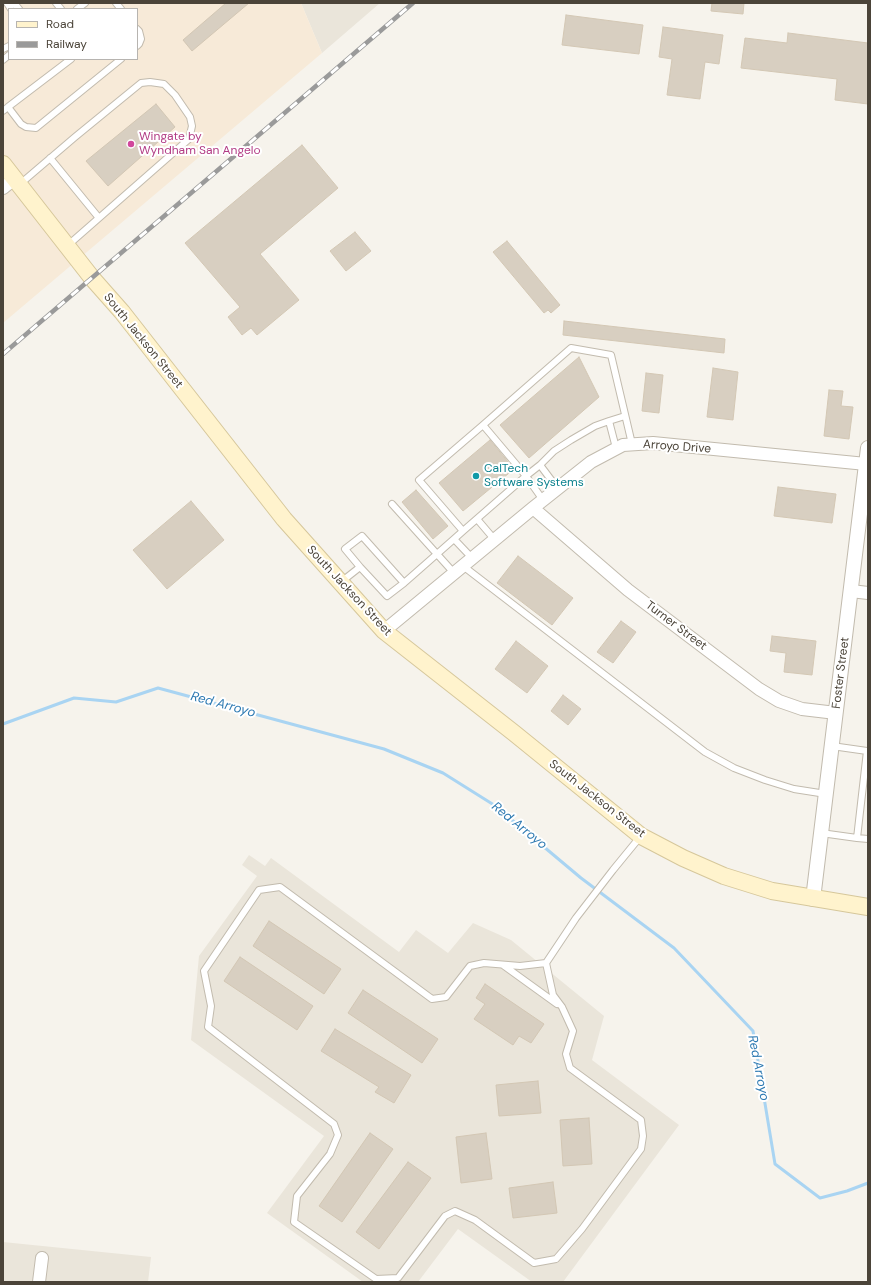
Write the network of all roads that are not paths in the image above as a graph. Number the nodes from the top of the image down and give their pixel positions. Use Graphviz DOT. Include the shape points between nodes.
graph roads {
  1 [pos="138,30"];
  2 [pos="138,45"];
  3 [pos="71,60"];
  4 [pos="120,60"];
  5 [pos="6,109"];
  6 [pos="50,158"];
  7 [pos="3,164"];
  8 [pos="12,184"];
  9 [pos="99,218"];
  10 [pos="67,246"];
  11 [pos="626,416"];
  12 [pos="609,421"];
  13 [pos="483,425"];
  14 [pos="632,444"];
  15 [pos="616,448"];
  16 [pos="868,448"];
  17 [pos="867,464"];
  18 [pos="540,465"];
  19 [pos="526,476"];
  20 [pos="558,489"];
  21 [pos="543,500"];
  22 [pos="392,504"];
  23 [pos="533,508"];
  24 [pos="477,519"];
  25 [pos="463,531"];
  26 [pos="454,539"];
  27 [pos="494,539"];
  28 [pos="436,555"];
  29 [pos="472,558"];
  30 [pos="360,567"];
  31 [pos="459,570"];
  32 [pos="341,582"];
  33 [pos="404,583"];
  34 [pos="851,591"];
  35 [pos="868,592"];
  36 [pos="384,631"];
  37 [pos="836,713"];
  38 [pos="832,746"];
  39 [pos="826,794"];
  40 [pos="821,833"];
  41 [pos="641,836"];
  42 [pos="857,838"];
  43 [pos="868,839"];
  44 [pos="813,899"];
  45 [pos="868,907"];
  46 [pos="546,963"];
  47 [pos="501,964"];
  48 [pos="562,1008"];
  49 [pos="42,1258"];
  50 [pos="39,1282"];
  1 -- 2 [label="lane" via="141,39"];
  3 -- 5 [label="lane"];
  4 -- 5 [label="lane" via="36,128 21,124"];
  6 -- 8 [label="lane"];
  6 -- 9 [label="lane"];
  6 -- 9 [label="lane" via="141,83 164,84 175,96 190,117 192,126 189,139"];
  7 -- 8 [label="main road, South Jackson Street"];
  8 -- 10 [label="main road, South Jackson Street"];
  9 -- 10 [label="lane"];
  10 -- 32 [label="main road, South Jackson Street" via="284,519"];
  11 -- 12 [label="lane"];
  11 -- 13 [label="lane" via="611,355 570,348"];
  11 -- 14 [label="lane"];
  12 -- 15 [label="lane"];
  12 -- 18 [label="lane" via="571,440 554,451"];
  13 -- 19 [label="lane"];
  13 -- 25 [label="lane" via="419,480"];
  14 -- 15 [label="street, Arroyo Drive"];
  14 -- 17 [label="street, Arroyo Drive" via="652,443"];
  15 -- 20 [label="street, Arroyo Drive" via="591,462"];
  16 -- 17 [label="street, Foster Street"];
  17 -- 34 [label="street, Foster Street"];
  18 -- 19 [label="lane"];
  18 -- 20 [label="lane"];
  19 -- 21 [label="lane"];
  19 -- 24 [label="lane"];
  20 -- 21 [label="street, Arroyo Drive"];
  21 -- 23 [label="street, Arroyo Drive"];
  22 -- 28 [label="lane"];
  23 -- 27 [label="street, Arroyo Drive"];
  23 -- 37 [label="street, Turner Street" via="628,590 759,690 802,709"];
  24 -- 25 [label="lane"];
  24 -- 27 [label="lane"];
  25 -- 26 [label="lane"];
  26 -- 28 [label="lane"];
  26 -- 29 [label="lane"];
  27 -- 29 [label="street, Arroyo Drive"];
  28 -- 31 [label="lane"];
  28 -- 33 [label="lane"];
  29 -- 31 [label="street, Arroyo Drive"];
  30 -- 32 [label="lane"];
  30 -- 33 [label="lane" via="387,596"];
  30 -- 33 [label="lane" via="345,549 362,536"];
  31 -- 36 [label="street, Arroyo Drive"];
  31 -- 39 [label="lane" via="705,752 734,768 765,780 794,789"];
  32 -- 36 [label="main road, South Jackson Street"];
  34 -- 35 [label="street"];
  34 -- 37 [label="street, Foster Street"];
  36 -- 41 [label="main road, South Jackson Street"];
  37 -- 38 [label="street, Foster Street"];
  38 -- 39 [label="street, Foster Street"];
  38 -- 42 [label="lane" via="867,751"];
  39 -- 40 [label="street, Foster Street"];
  40 -- 42 [label="lane"];
  40 -- 44 [label="street, Foster Street"];
  41 -- 44 [label="main road, South Jackson Street" via="724,876 772,891"];
  41 -- 46 [label="lane" via="576,918"];
  42 -- 43 [label="lane"];
  44 -- 45 [label="main road, South Jackson Street"];
  46 -- 47 [label="lane" via="520,966"];
  46 -- 48 [label="lane" via="553,995"];
  47 -- 48 [label="lane"];
  47 -- 48 [label="lane" via="484,963 470,966 446,997 432,999 280,887 259,890 204,972 211,1006 208,1027 334,1124 338,1135 330,1154 297,1196 294,1222 376,1279 398,1278 444,1216 455,1211 475,1220 534,1263 556,1259 582,1229 641,1150 643,1136 641,1120 570,1068 566,1054 572,1031"];
  49 -- 50 [label="street"];
}
